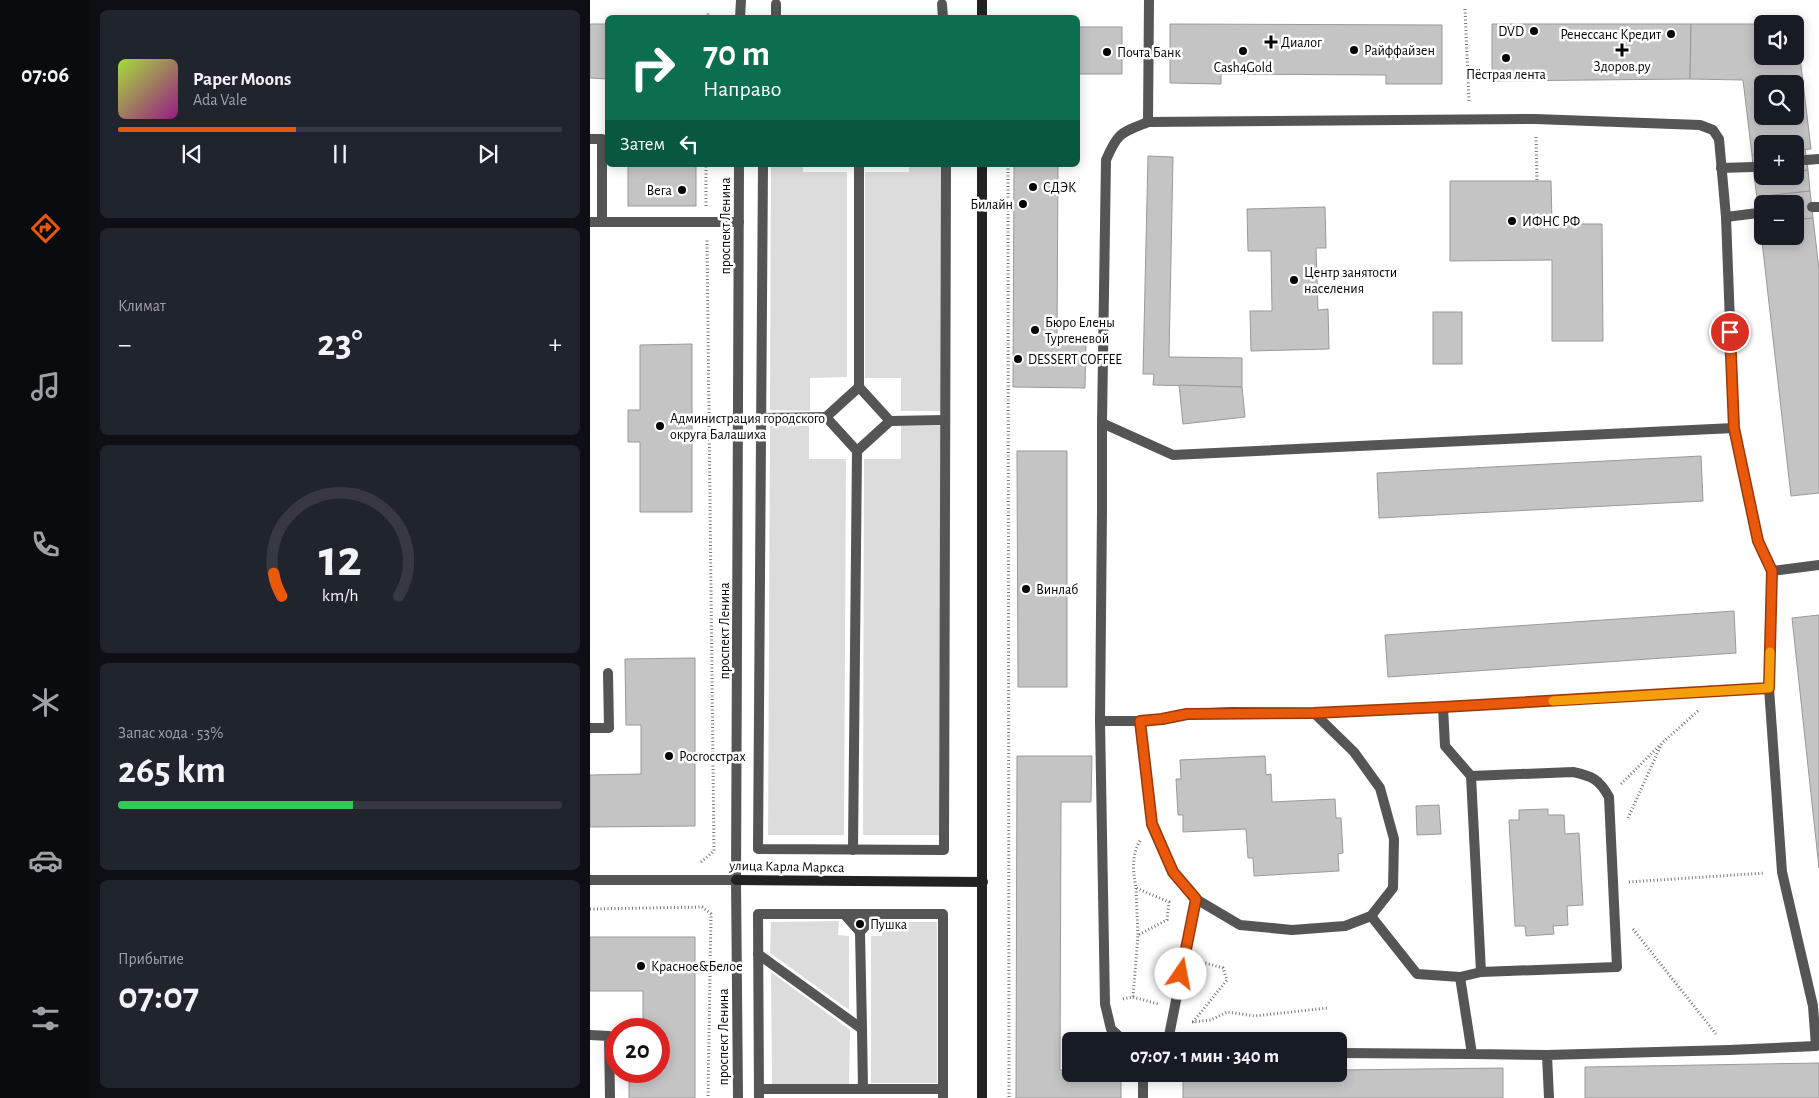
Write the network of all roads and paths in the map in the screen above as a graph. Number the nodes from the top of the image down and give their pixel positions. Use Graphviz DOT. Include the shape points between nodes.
graph roads {
  1 [pos="741,0"];
  2 [pos="982,0"];
  3 [pos="1149,0"];
  4 [pos="776,4"];
  5 [pos="942,4"];
  6 [pos="1465,9"];
  7 [pos="740,15"];
  8 [pos="776,15"];
  9 [pos="943,15"];
  10 [pos="982,15"];
  11 [pos="1535,119"];
  12 [pos="1469,120"];
  13 [pos="1148,122"];
  14 [pos="590,139"];
  15 [pos="1819,159"];
  16 [pos="1806,160"];
  17 [pos="706,167"];
  18 [pos="739,167"];
  19 [pos="763,167"];
  20 [pos="859,167"];
  21 [pos="946,167"];
  22 [pos="982,167"];
  23 [pos="1008,167"];
  24 [pos="1753,167"];
  25 [pos="1721,168"];
  26 [pos="1537,181"];
  27 [pos="1754,214"];
  28 [pos="1726,217"];
  29 [pos="590,222"];
  30 [pos="602,222"];
  31 [pos="707,222"];
  32 [pos="739,222"];
  33 [pos="859,387"];
  34 [pos="826,417"];
  35 [pos="762,418"];
  36 [pos="945,420"];
  37 [pos="890,421"];
  38 [pos="1102,423"];
  39 [pos="1734,428"];
  40 [pos="857,451"];
  41 [pos="1819,565"];
  42 [pos="1772,571"];
  43 [pos="608,673"];
  44 [pos="1769,688"];
  45 [pos="1719,692"];
  46 [pos="1443,707"];
  47 [pos="1314,713"];
  48 [pos="1100,721"];
  49 [pos="1140,721"];
  50 [pos="590,728"];
  51 [pos="1662,742"];
  52 [pos="1471,776"];
  53 [pos="1608,797"];
  54 [pos="1628,818"];
  55 [pos="1152,824"];
  56 [pos="853,850"];
  57 [pos="693,862"];
  58 [pos="1782,872"];
  59 [pos="590,880"];
  60 [pos="736,880"];
  61 [pos="983,882"];
  62 [pos="1614,883"];
  63 [pos="1136,888"];
  64 [pos="1196,899"];
  65 [pos="1614,905"];
  66 [pos="590,909"];
  67 [pos="844,914"];
  68 [pos="876,914"];
  69 [pos="1371,916"];
  70 [pos="860,932"];
  71 [pos="1138,935"];
  72 [pos="758,954"];
  73 [pos="1184,957"];
  74 [pos="1481,972"];
  75 [pos="1460,977"];
  76 [pos="1133,997"];
  77 [pos="1105,1004"];
  78 [pos="1816,1005"];
  79 [pos="1327,1008"];
  80 [pos="1173,1009"];
  81 [pos="1192,1022"];
  82 [pos="1187,1028"];
  83 [pos="862,1030"];
  84 [pos="1114,1032"];
  85 [pos="1169,1032"];
  86 [pos="590,1036"];
  87 [pos="1729,1050"];
  88 [pos="1347,1053"];
  89 [pos="1472,1054"];
  90 [pos="1547,1055"];
  91 [pos="1143,1082"];
  92 [pos="863,1088"];
  93 [pos="943,1093"];
  94 [pos="759,1094"];
  95 [pos="610,1098"];
  96 [pos="708,1098"];
  97 [pos="738,1098"];
  98 [pos="982,1098"];
  99 [pos="1010,1098"];
  100 [pos="1143,1098"];
  101 [pos="1549,1098"];
  1 -- 7 [label="street"];
  2 -- 10 [label="street"];
  3 -- 13 [label="street"];
  4 -- 8 [label="street"];
  5 -- 9 [label="street"];
  6 -- 12 [label="path"];
  11 -- 12 [label="street"];
  11 -- 25 [label="street" via="1700,125 1713,130 1719,140"];
  11 -- 26 [label="path"];
  12 -- 13 [label="street"];
  13 -- 38 [label="street" via="1124,132 1114,141 1106,160"];
  14 -- 30 [label="street" via="602,139"];
  15 -- 16 [label="street"];
  17 -- 31 [label="path"];
  18 -- 32 [label="street, проспект Ленина"];
  19 -- 35 [label="street"];
  20 -- 33 [label="street"];
  21 -- 36 [label="street"];
  22 -- 61 [label="street"];
  23 -- 99 [label="path"];
  24 -- 25 [label="street"];
  25 -- 28 [label="street"];
  27 -- 28 [label="street"];
  28 -- 39 [label="street"];
  29 -- 30 [label="street"];
  30 -- 31 [label="street"];
  31 -- 32 [label="street"];
  31 -- 57 [label="path" via="714,851 702,862"];
  32 -- 60 [label="street, проспект Ленина"];
  33 -- 34 [label="street"];
  33 -- 37 [label="street"];
  34 -- 35 [label="street"];
  34 -- 40 [label="street"];
  35 -- 56 [label="street" via="758,849"];
  36 -- 37 [label="street"];
  36 -- 56 [label="street" via="944,850"];
  37 -- 40 [label="street"];
  38 -- 39 [label="street" via="1172,455"];
  38 -- 48 [label="street"];
  39 -- 42 [label="street" via="1758,541"];
  40 -- 56 [label="street"];
  41 -- 42 [label="street"];
  42 -- 44 [label="street"];
  43 -- 50 [label="street" via="609,728"];
  44 -- 45 [label="street"];
  44 -- 58 [label="street"];
  45 -- 46 [label="street"];
  45 -- 51 [label="path"];
  46 -- 47 [label="street"];
  46 -- 52 [label="street" via="1445,746"];
  47 -- 49 [label="street" via="1187,714"];
  47 -- 69 [label="street" via="1354,752 1380,788 1394,839 1392,888"];
  48 -- 49 [label="street"];
  48 -- 77 [label="street"];
  49 -- 55 [label="street"];
  51 -- 53 [label="path"];
  51 -- 54 [label="path"];
  52 -- 53 [label="street" via="1573,772 1589,775 1602,785"];
  52 -- 74 [label="street"];
  53 -- 62 [label="street"];
  55 -- 63 [label="path" via="1137,846 1132,868"];
  55 -- 64 [label="street" via="1173,872"];
  58 -- 62 [label="path"];
  58 -- 78 [label="street"];
  59 -- 60 [label="street, улица Карла Маркса"];
  60 -- 61 [label="street, улица Карла Маркса"];
  60 -- 97 [label="street, проспект Ленина"];
  61 -- 98 [label="street"];
  62 -- 65 [label="street"];
  63 -- 71 [label="path"];
  63 -- 71 [label="path" via="1169,902 1167,920"];
  64 -- 69 [label="street" via="1240,925 1292,930 1344,926"];
  64 -- 73 [label="street"];
  65 -- 74 [label="street" via="1617,967"];
  65 -- 87 [label="path"];
  66 -- 96 [label="path" via="702,907 710,914"];
  67 -- 68 [label="street"];
  67 -- 70 [label="street"];
  67 -- 72 [label="street" via="758,914"];
  68 -- 70 [label="street"];
  68 -- 93 [label="street" via="944,914"];
  69 -- 75 [label="street" via="1417,974"];
  70 -- 83 [label="street"];
  71 -- 76 [label="path"];
  72 -- 83 [label="street"];
  72 -- 94 [label="street"];
  73 -- 80 [label="street"];
  73 -- 81 [label="path" via="1223,968 1227,980"];
  74 -- 75 [label="street"];
  75 -- 89 [label="street"];
  76 -- 77 [label="path"];
  76 -- 80 [label="path"];
  77 -- 84 [label="street"];
  78 -- 87 [label="street" via="1816,1046"];
  79 -- 81 [label="path" via="1255,1016 1227,1012 1210,1020"];
  80 -- 85 [label="street"];
  81 -- 82 [label="path"];
  83 -- 92 [label="street"];
  86 -- 95 [label="street" via="610,1036"];
  87 -- 90 [label="street"];
  88 -- 89 [label="street"];
  89 -- 90 [label="street"];
  90 -- 101 [label="street"];
  91 -- 100 [label="street"];
  92 -- 93 [label="street"];
  92 -- 94 [label="street"];
}
